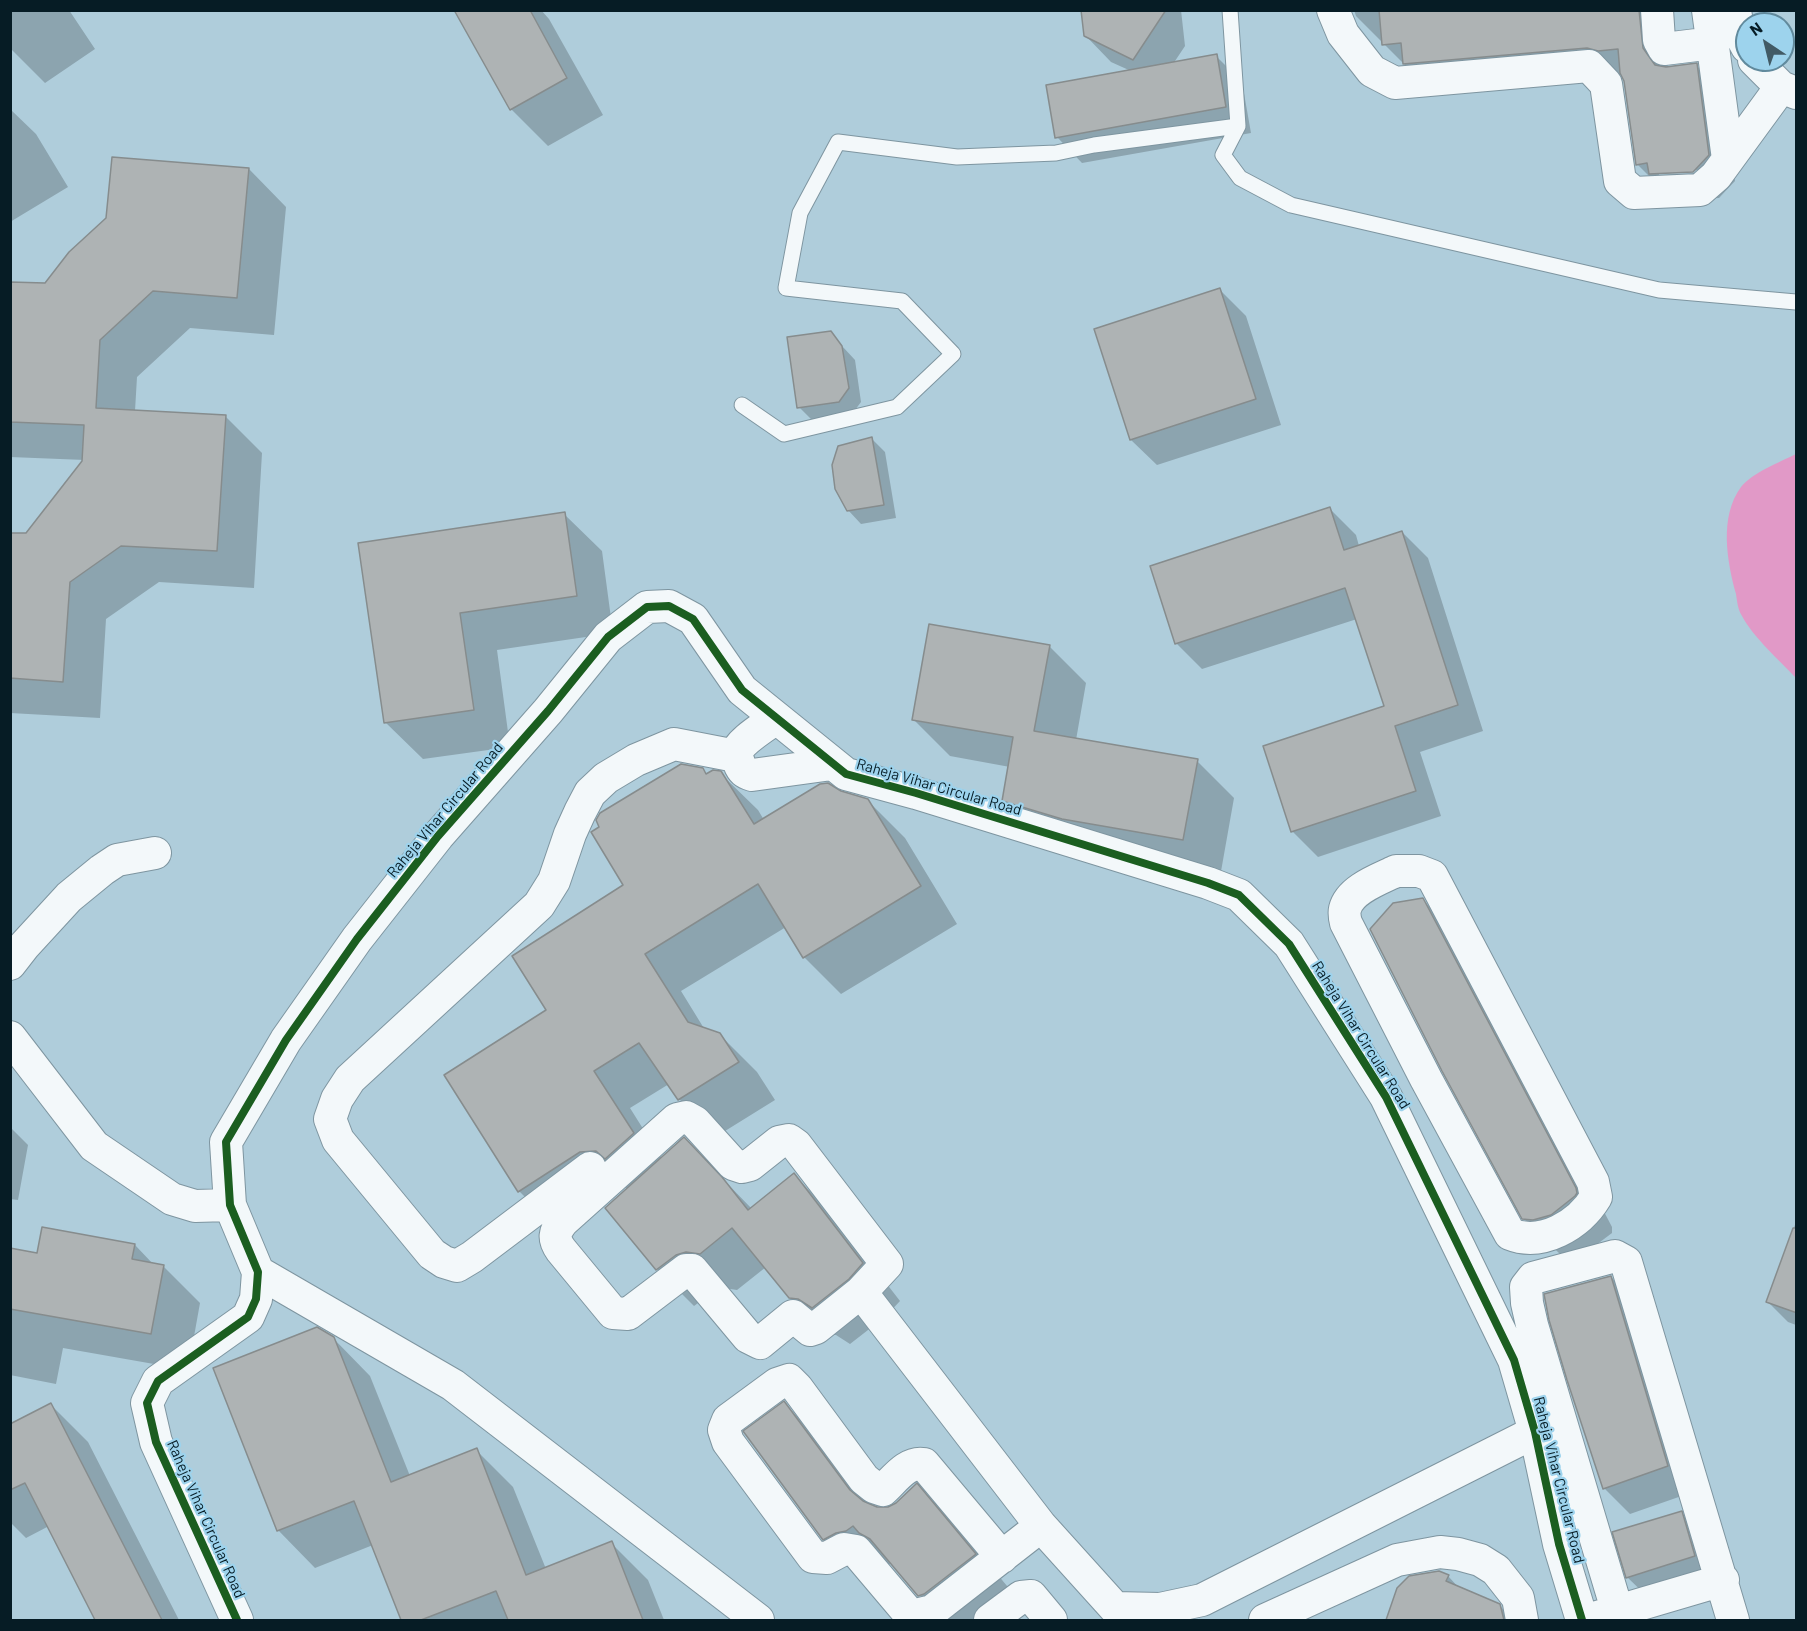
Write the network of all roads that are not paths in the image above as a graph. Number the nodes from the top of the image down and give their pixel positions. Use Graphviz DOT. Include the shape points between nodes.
graph roads {
  1 [pos="1230,10"];
  2 [pos="1333,10"];
  3 [pos="1657,10"];
  4 [pos="1708,10"];
  5 [pos="1713,43"];
  6 [pos="1768,72"];
  7 [pos="1789,90"];
  8 [pos="1238,126"];
  9 [pos="1728,159"];
  10 [pos="1797,302"];
  11 [pos="742,405"];
  12 [pos="776,718"];
  13 [pos="736,756"];
  14 [pos="832,764"];
  15 [pos="155,853"];
  16 [pos="10,964"];
  17 [pos="10,1036"];
  18 [pos="1426,1079"];
  19 [pos="1386,1097"];
  20 [pos="590,1168"];
  21 [pos="230,1205"];
  22 [pos="258,1272"];
  23 [pos="861,1292"];
  24 [pos="1535,1431"];
  25 [pos="1041,1526"];
  26 [pos="1002,1557"];
  27 [pos="1723,1580"];
  28 [pos="1105,1614"];
  29 [pos="1619,1616"];
  30 [pos="237,1620"];
  31 [pos="758,1620"];
  32 [pos="990,1620"];
  33 [pos="1051,1620"];
  34 [pos="1265,1620"];
  35 [pos="1522,1620"];
  36 [pos="1583,1620"];
  37 [pos="1733,1620"];
  1 -- 8 [label="lane"];
  2 -- 9 [label="street" via="1343,34 1372,71 1395,83 1589,66 1606,84 1620,181 1634,193 1700,190"];
  3 -- 5 [label="street" via="1659,40 1664,49"];
  4 -- 5 [label="street"];
  5 -- 9 [label="street"];
  6 -- 7 [label="street"];
  7 -- 9 [label="street"];
  8 -- 10 [label="lane" via="1223,155 1240,178 1291,205 1659,290"];
  8 -- 11 [label="lane" via="1056,153 957,157 837,142 800,213 786,288 902,301 953,354 897,407 784,434"];
  12 -- 13 [label="street" via="746,741"];
  12 -- 14 [label="street, Raheja Vihar Circular Road"];
  12 -- 21 [label="street, Raheja Vihar Circular Road" via="742,690 693,618 669,606 647,607 608,637 438,836 357,939 286,1040 226,1142"];
  13 -- 14 [label="street" via="741,770 752,776"];
  13 -- 20 [label="street" via="674,744 606,778 590,793 554,881 539,905 350,1079 330,1119 338,1140 432,1254 457,1266"];
  14 -- 19 [label="street, Raheja Vihar Circular Road" via="846,774 1208,882 1239,895 1289,944"];
  15 -- 16 [label="street" via="117,860 102,870 69,897"];
  17 -- 21 [label="street" via="94,1146 172,1199 195,1206"];
  18 -- 18 [label="street" via="1346,923 1344,910 1350,898 1396,871 1419,871 1431,876 1593,1182 1596,1197 1587,1211 1560,1231 1534,1239 1510,1234"];
  18 -- 19 [label="street"];
  19 -- 24 [label="street, Raheja Vihar Circular Road" via="1514,1360"];
  21 -- 22 [label="street, Raheja Vihar Circular Road"];
  22 -- 30 [label="street, Raheja Vihar Circular Road" via="256,1299 248,1317 158,1381 147,1403 156,1442"];
  22 -- 31 [label="street" via="453,1385"];
  23 -- 23 [label="street" via="887,1264 796,1146 789,1140 778,1142 742,1167 733,1164 687,1117 677,1119 563,1221 555,1236 555,1243 613,1313 628,1314 686,1270 692,1270 748,1336 760,1343 793,1316 810,1330 816,1328"];
  23 -- 25 [label="street"];
  24 -- 28 [label="street" via="1202,1600"];
  24 -- 36 [label="street, Raheja Vihar Circular Road" via="1559,1544"];
  25 -- 26 [label="street"];
  25 -- 28 [label="street"];
  26 -- 26 [label="street" via="932,1611 911,1616 856,1551 844,1549 827,1558 813,1557 728,1442 724,1430 728,1420 777,1384 789,1380 864,1479 883,1490 908,1467 924,1464"];
  27 -- 29 [label="street"];
  27 -- 29 [label="street" via="1626,1262 1615,1256 1533,1278 1526,1287 1532,1325"];
  27 -- 37 [label="street"];
  29 -- 36 [label="street"];
  32 -- 33 [label="street" via="1022,1597 1031,1596"];
  34 -- 35 [label="street" via="1397,1560 1440,1552 1480,1560 1496,1570 1518,1598"];
}
